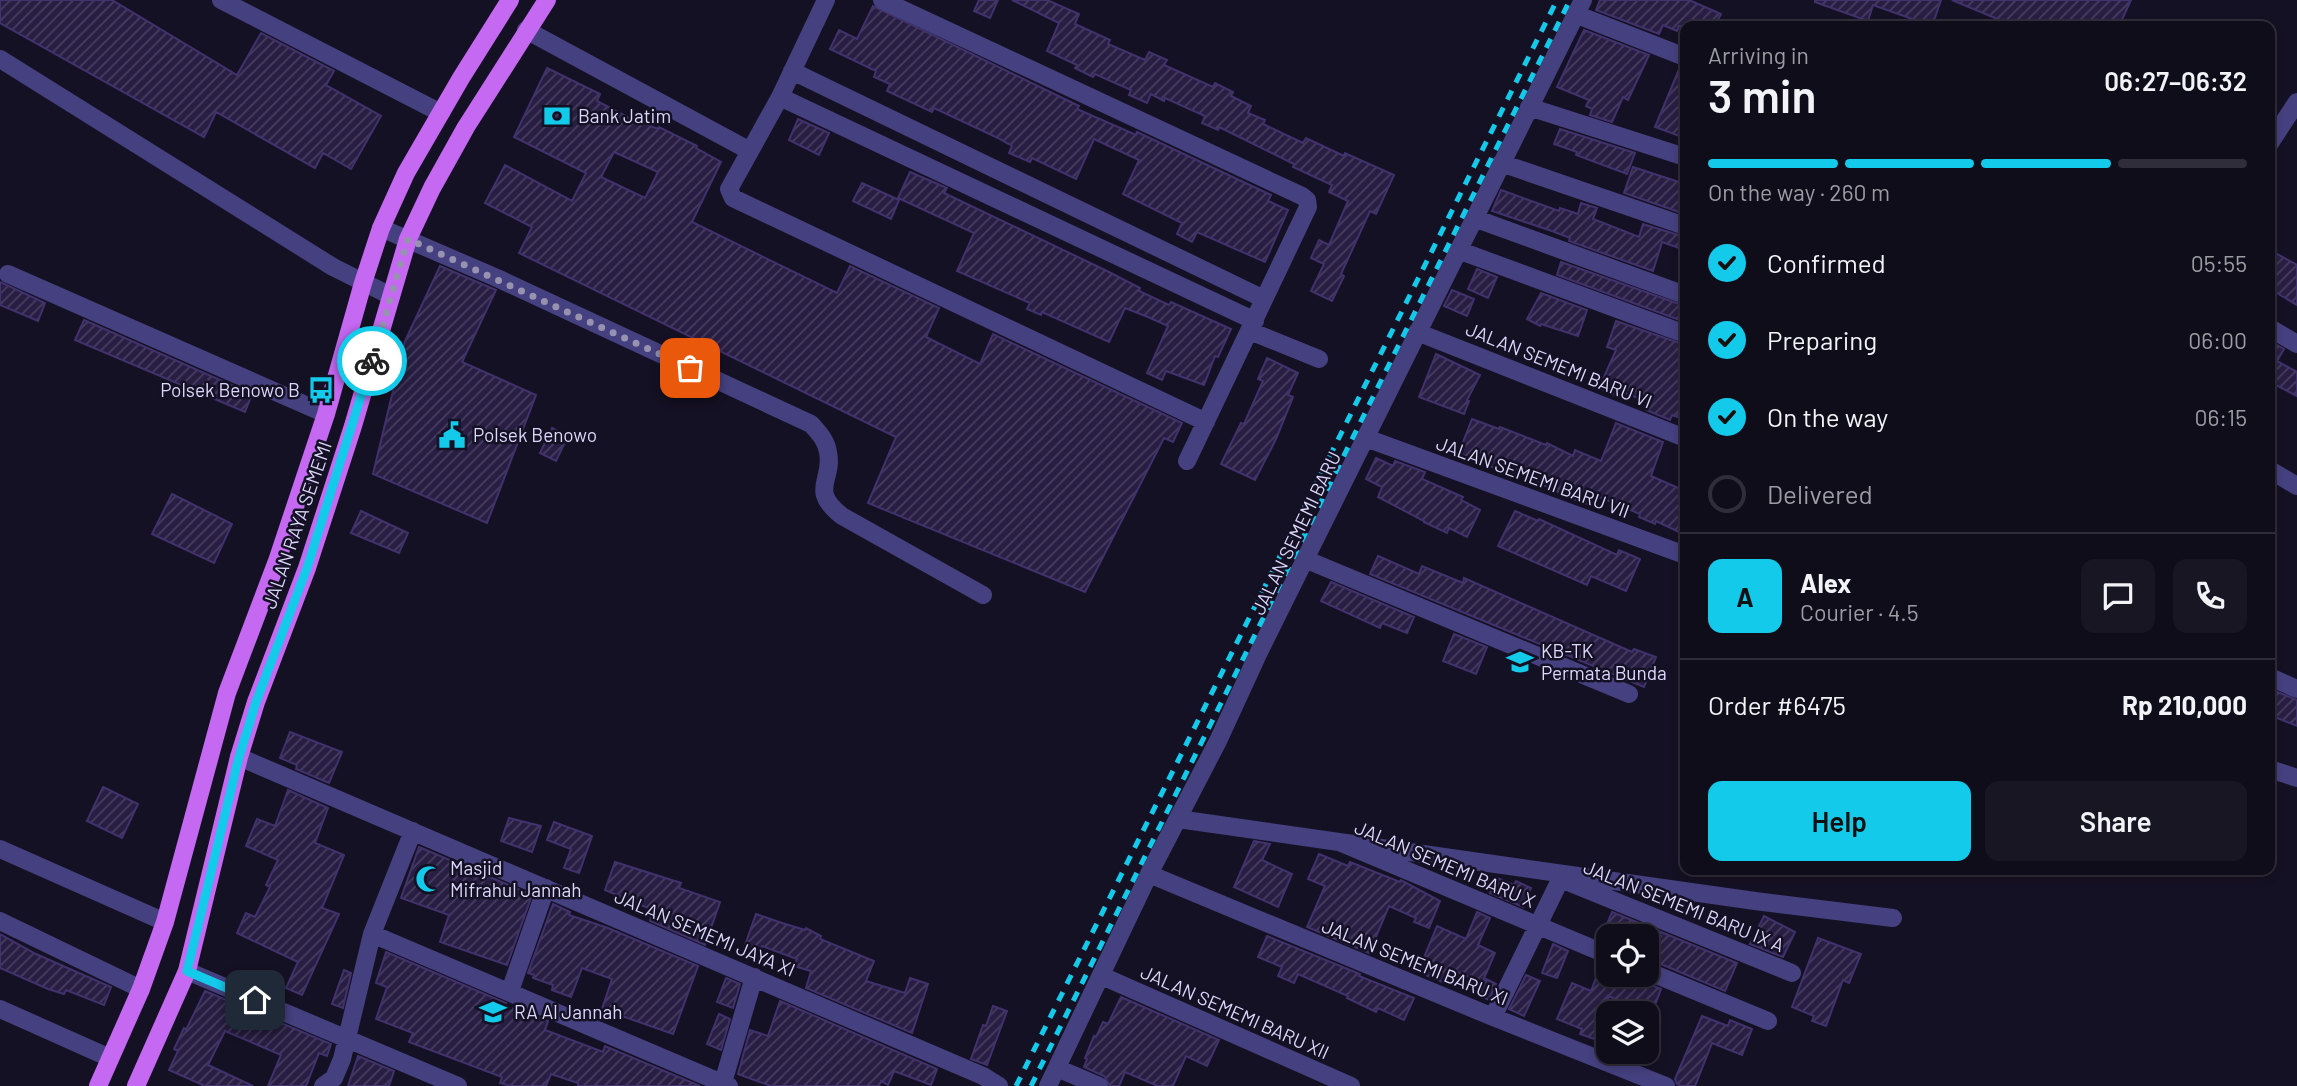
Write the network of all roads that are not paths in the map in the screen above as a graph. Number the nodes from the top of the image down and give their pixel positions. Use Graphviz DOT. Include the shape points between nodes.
graph roads {
  1 [pos="221,0"];
  2 [pos="510,0"];
  3 [pos="547,0"];
  4 [pos="826,0"];
  5 [pos="882,0"];
  6 [pos="1579,7"];
  7 [pos="526,30"];
  8 [pos="1680,55"];
  9 [pos="0,60"];
  10 [pos="792,71"];
  11 [pos="780,97"];
  12 [pos="2297,102"];
  13 [pos="1529,107"];
  14 [pos="441,113"];
  15 [pos="466,127"];
  16 [pos="2275,135"];
  17 [pos="750,151"];
  18 [pos="1680,155"];
  19 [pos="1501,163"];
  20 [pos="1013,178"];
  21 [pos="1004,203"];
  22 [pos="1474,218"];
  23 [pos="1680,224"];
  24 [pos="381,228"];
  25 [pos="408,239"];
  26 [pos="1458,250"];
  27 [pos="8,274"];
  28 [pos="363,283"];
  29 [pos="1680,293"];
  30 [pos="391,296"];
  31 [pos="1264,299"];
  32 [pos="1252,326"];
  33 [pos="2275,331"];
  34 [pos="1418,332"];
  35 [pos="1680,332"];
  36 [pos="2297,344"];
  37 [pos="1318,359"];
  38 [pos="326,414"];
  39 [pos="1206,422"];
  40 [pos="1680,436"];
  41 [pos="1366,438"];
  42 [pos="1187,461"];
  43 [pos="2275,473"];
  44 [pos="2297,486"];
  45 [pos="1680,553"];
  46 [pos="1307,559"];
  47 [pos="983,595"];
  48 [pos="2275,679"];
  49 [pos="2297,689"];
  50 [pos="1629,694"];
  51 [pos="239,757"];
  52 [pos="2275,771"];
  53 [pos="2297,778"];
  54 [pos="1178,819"];
  55 [pos="413,831"];
  56 [pos="1339,842"];
  57 [pos="0,849"];
  58 [pos="1149,874"];
  59 [pos="1561,876"];
  60 [pos="546,888"];
  61 [pos="1894,918"];
  62 [pos="0,921"];
  63 [pos="165,922"];
  64 [pos="1538,926"];
  65 [pos="372,934"];
  66 [pos="1596,950"];
  67 [pos="187,971"];
  68 [pos="1792,973"];
  69 [pos="1102,976"];
  70 [pos="1659,976"];
  71 [pos="754,977"];
  72 [pos="141,989"];
  73 [pos="510,991"];
  74 [pos="0,1009"];
  75 [pos="1493,1017"];
  76 [pos="1768,1021"];
  77 [pos="346,1037"];
  78 [pos="110,1058"];
  79 [pos="1057,1068"];
  80 [pos="725,1085"];
  81 [pos="98,1086"];
  82 [pos="136,1086"];
  83 [pos="323,1086"];
  84 [pos="458,1086"];
  85 [pos="999,1086"];
  86 [pos="1048,1086"];
  87 [pos="1099,1086"];
  88 [pos="1351,1086"];
  89 [pos="1666,1086"];
  1 -- 14 [label="street"];
  2 -- 14 [label="main road, JALAN RAYA SEMEMI"];
  3 -- 7 [label="main road, JALAN RAYA SEMEMI"];
  4 -- 10 [label="street"];
  5 -- 31 [label="street" via="1305,198 1308,207"];
  6 -- 8 [label="street"];
  6 -- 13 [label="street, JALAN SEMEMI BARU"];
  7 -- 15 [label="main road, JALAN RAYA SEMEMI"];
  7 -- 17 [label="street"];
  9 -- 28 [label="street"];
  10 -- 11 [label="street"];
  10 -- 20 [label="street"];
  11 -- 17 [label="street"];
  11 -- 21 [label="street"];
  12 -- 16 [label="street"];
  13 -- 18 [label="street"];
  13 -- 19 [label="street, JALAN SEMEMI BARU"];
  14 -- 15 [label="main road"];
  14 -- 24 [label="main road, JALAN RAYA SEMEMI"];
  15 -- 25 [label="main road, JALAN RAYA SEMEMI"];
  17 -- 39 [label="street" via="729,190 733,198"];
  19 -- 22 [label="street, JALAN SEMEMI BARU"];
  19 -- 23 [label="street"];
  20 -- 21 [label="street"];
  20 -- 31 [label="street"];
  21 -- 32 [label="street"];
  22 -- 26 [label="street, JALAN SEMEMI BARU"];
  22 -- 29 [label="street"];
  24 -- 25 [label="street"];
  24 -- 28 [label="main road, JALAN RAYA SEMEMI"];
  25 -- 30 [label="main road, JALAN RAYA SEMEMI"];
  25 -- 47 [label="street" via="811,424 829,454 824,490 828,505"];
  26 -- 34 [label="street, JALAN SEMEMI BARU"];
  26 -- 35 [label="street"];
  27 -- 38 [label="street"];
  28 -- 30 [label="street"];
  28 -- 38 [label="main road, JALAN RAYA SEMEMI"];
  30 -- 51 [label="main road, JALAN RAYA SEMEMI" via="307,568"];
  31 -- 32 [label="street"];
  32 -- 37 [label="street"];
  32 -- 39 [label="street"];
  33 -- 36 [label="street"];
  34 -- 40 [label="street, JALAN SEMEMI BARU VI"];
  34 -- 41 [label="street, JALAN SEMEMI BARU"];
  38 -- 63 [label="main road, JALAN RAYA SEMEMI" via="228,693"];
  39 -- 42 [label="street"];
  41 -- 45 [label="street, JALAN SEMEMI BARU VII"];
  41 -- 46 [label="street, JALAN SEMEMI BARU"];
  43 -- 44 [label="street"];
  46 -- 50 [label="street"];
  46 -- 54 [label="street, JALAN SEMEMI BARU"];
  48 -- 49 [label="street"];
  51 -- 55 [label="street, JALAN SEMEMI JAYA XI"];
  51 -- 67 [label="main road, JALAN RAYA SEMEMI"];
  52 -- 53 [label="street"];
  54 -- 56 [label="street, JALAN SEMEMI BARU X"];
  54 -- 58 [label="street, JALAN SEMEMI BARU"];
  55 -- 60 [label="street, JALAN SEMEMI JAYA XI"];
  55 -- 65 [label="street"];
  56 -- 59 [label="street"];
  56 -- 64 [label="street, JALAN SEMEMI BARU X"];
  57 -- 63 [label="street"];
  58 -- 69 [label="street, JALAN SEMEMI BARU"];
  58 -- 75 [label="street, JALAN SEMEMI BARU XI"];
  59 -- 61 [label="street"];
  59 -- 64 [label="street"];
  59 -- 68 [label="street, JALAN SEMEMI BARU IX A"];
  60 -- 71 [label="street, JALAN SEMEMI JAYA XI"];
  60 -- 73 [label="street"];
  62 -- 72 [label="street"];
  63 -- 72 [label="main road, JALAN RAYA SEMEMI"];
  64 -- 66 [label="street, JALAN SEMEMI BARU X"];
  64 -- 75 [label="street"];
  65 -- 73 [label="street"];
  65 -- 77 [label="street"];
  67 -- 77 [label="street"];
  67 -- 82 [label="main road, JALAN RAYA SEMEMI"];
  69 -- 79 [label="street, JALAN SEMEMI BARU"];
  69 -- 88 [label="street, JALAN SEMEMI BARU XII"];
  70 -- 76 [label="street"];
  71 -- 80 [label="street"];
  71 -- 85 [label="street, JALAN SEMEMI JAYA XI"];
  72 -- 78 [label="main road, JALAN RAYA SEMEMI"];
  73 -- 80 [label="street"];
  74 -- 78 [label="street"];
  75 -- 89 [label="street, JALAN SEMEMI BARU XI"];
  77 -- 83 [label="street" via="334,1078"];
  77 -- 84 [label="street"];
  78 -- 81 [label="main road, JALAN RAYA SEMEMI"];
  79 -- 86 [label="street, JALAN SEMEMI BARU"];
  79 -- 87 [label="street"];
}
